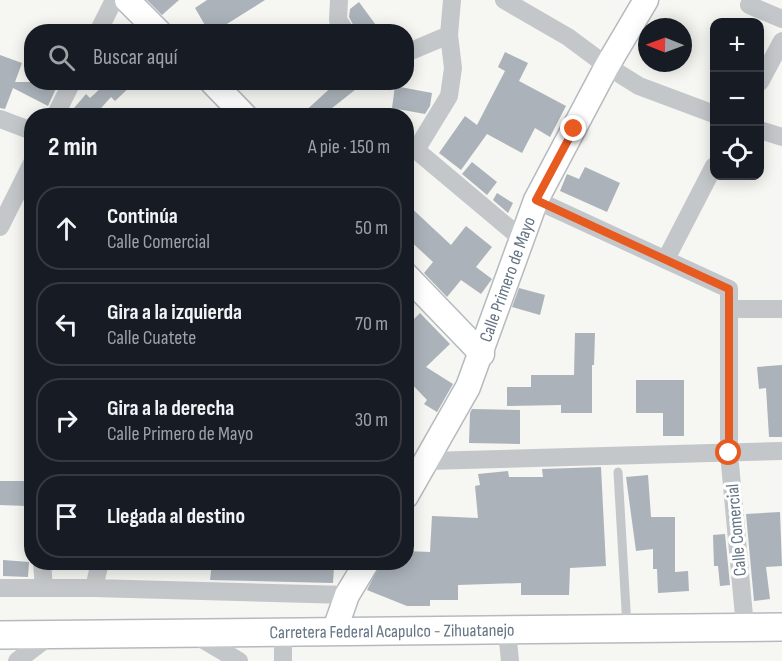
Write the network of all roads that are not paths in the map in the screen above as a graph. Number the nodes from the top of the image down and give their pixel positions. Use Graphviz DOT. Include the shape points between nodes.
graph roads {
  1 [pos="114,0"];
  2 [pos="127,0"];
  3 [pos="339,0"];
  4 [pos="452,0"];
  5 [pos="504,0"];
  6 [pos="646,0"];
  7 [pos="749,5"];
  8 [pos="782,19"];
  9 [pos="102,24"];
  10 [pos="151,24"];
  11 [pos="341,24"];
  12 [pos="449,35"];
  13 [pos="782,41"];
  14 [pos="414,50"];
  15 [pos="607,66"];
  16 [pos="764,73"];
  17 [pos="68,90"];
  18 [pos="220,90"];
  19 [pos="59,108"];
  20 [pos="237,108"];
  21 [pos="710,113"];
  22 [pos="0,119"];
  23 [pos="24,128"];
  24 [pos="764,132"];
  25 [pos="782,137"];
  26 [pos="710,174"];
  27 [pos="24,179"];
  28 [pos="536,200"];
  29 [pos="0,227"];
  30 [pos="522,238"];
  31 [pos="666,259"];
  32 [pos="414,283"];
  33 [pos="729,309"];
  34 [pos="782,309"];
  35 [pos="482,354"];
  36 [pos="782,451"];
  37 [pos="729,453"];
  38 [pos="427,461"];
  39 [pos="618,472"];
  40 [pos="414,482"];
  41 [pos="43,570"];
  42 [pos="98,570"];
  43 [pos="362,570"];
  44 [pos="0,588"];
  45 [pos="44,588"];
  46 [pos="94,588"];
  47 [pos="347,594"];
  48 [pos="745,627"];
  49 [pos="782,627"];
  50 [pos="627,629"];
  51 [pos="507,631"];
  52 [pos="283,632"];
  53 [pos="334,632"];
  54 [pos="190,633"];
  55 [pos="0,635"];
  56 [pos="51,635"];
  57 [pos="17,661"];
  58 [pos="239,661"];
  59 [pos="283,661"];
  60 [pos="510,661"];
  1 -- 9 [label="street"];
  2 -- 10 [label="street"];
  3 -- 11 [label="street"];
  4 -- 12 [label="street"];
  5 -- 15 [label="street" via="568,37"];
  6 -- 15 [label="street, Calle Primero de Mayo"];
  7 -- 8 [label="street"];
  12 -- 14 [label="street"];
  12 -- 30 [label="street" via="453,68 449,96 416,150"];
  13 -- 16 [label="street"];
  15 -- 21 [label="street" via="639,86"];
  15 -- 28 [label="street, Calle Primero de Mayo"];
  17 -- 19 [label="street"];
  18 -- 20 [label="street"];
  22 -- 23 [label="street"];
  24 -- 25 [label="street"];
  26 -- 31 [label="street"];
  27 -- 29 [label="street"];
  28 -- 30 [label="street, Calle Primero de Mayo"];
  28 -- 31 [label="street"];
  30 -- 35 [label="street, Calle Primero de Mayo"];
  31 -- 33 [label="street, Calle Comercial" via="729,289"];
  32 -- 35 [label="street"];
  33 -- 34 [label="street"];
  33 -- 37 [label="street, Calle Comercial"];
  35 -- 38 [label="street, Calle Primero de Mayo"];
  36 -- 37 [label="street"];
  37 -- 38 [label="street"];
  37 -- 48 [label="street, Calle Comercial"];
  38 -- 40 [label="street, Calle Primero de Mayo"];
  39 -- 50 [label="lane"];
  41 -- 45 [label="street"];
  42 -- 46 [label="street"];
  43 -- 47 [label="street"];
  44 -- 45 [label="street"];
  45 -- 46 [label="street"];
  46 -- 47 [label="street"];
  47 -- 53 [label="street"];
  48 -- 49 [label="main road, Carretera Federal Acapulco - Zihuatanejo"];
  48 -- 50 [label="main road, Carretera Federal Acapulco - Zihuatanejo"];
  50 -- 51 [label="main road, Carretera Federal Acapulco - Zihuatanejo"];
  51 -- 53 [label="main road, Carretera Federal Acapulco - Zihuatanejo"];
  51 -- 60 [label="street"];
  52 -- 53 [label="main road, Carretera Federal Acapulco - Zihuatanejo"];
  52 -- 54 [label="main road, Carretera Federal Acapulco - Zihuatanejo"];
  52 -- 59 [label="street"];
  54 -- 56 [label="main road, Carretera Federal Acapulco - Zihuatanejo"];
  54 -- 58 [label="street"];
  55 -- 56 [label="main road, Carretera Federal Acapulco - Zihuatanejo"];
  56 -- 57 [label="street"];
}
